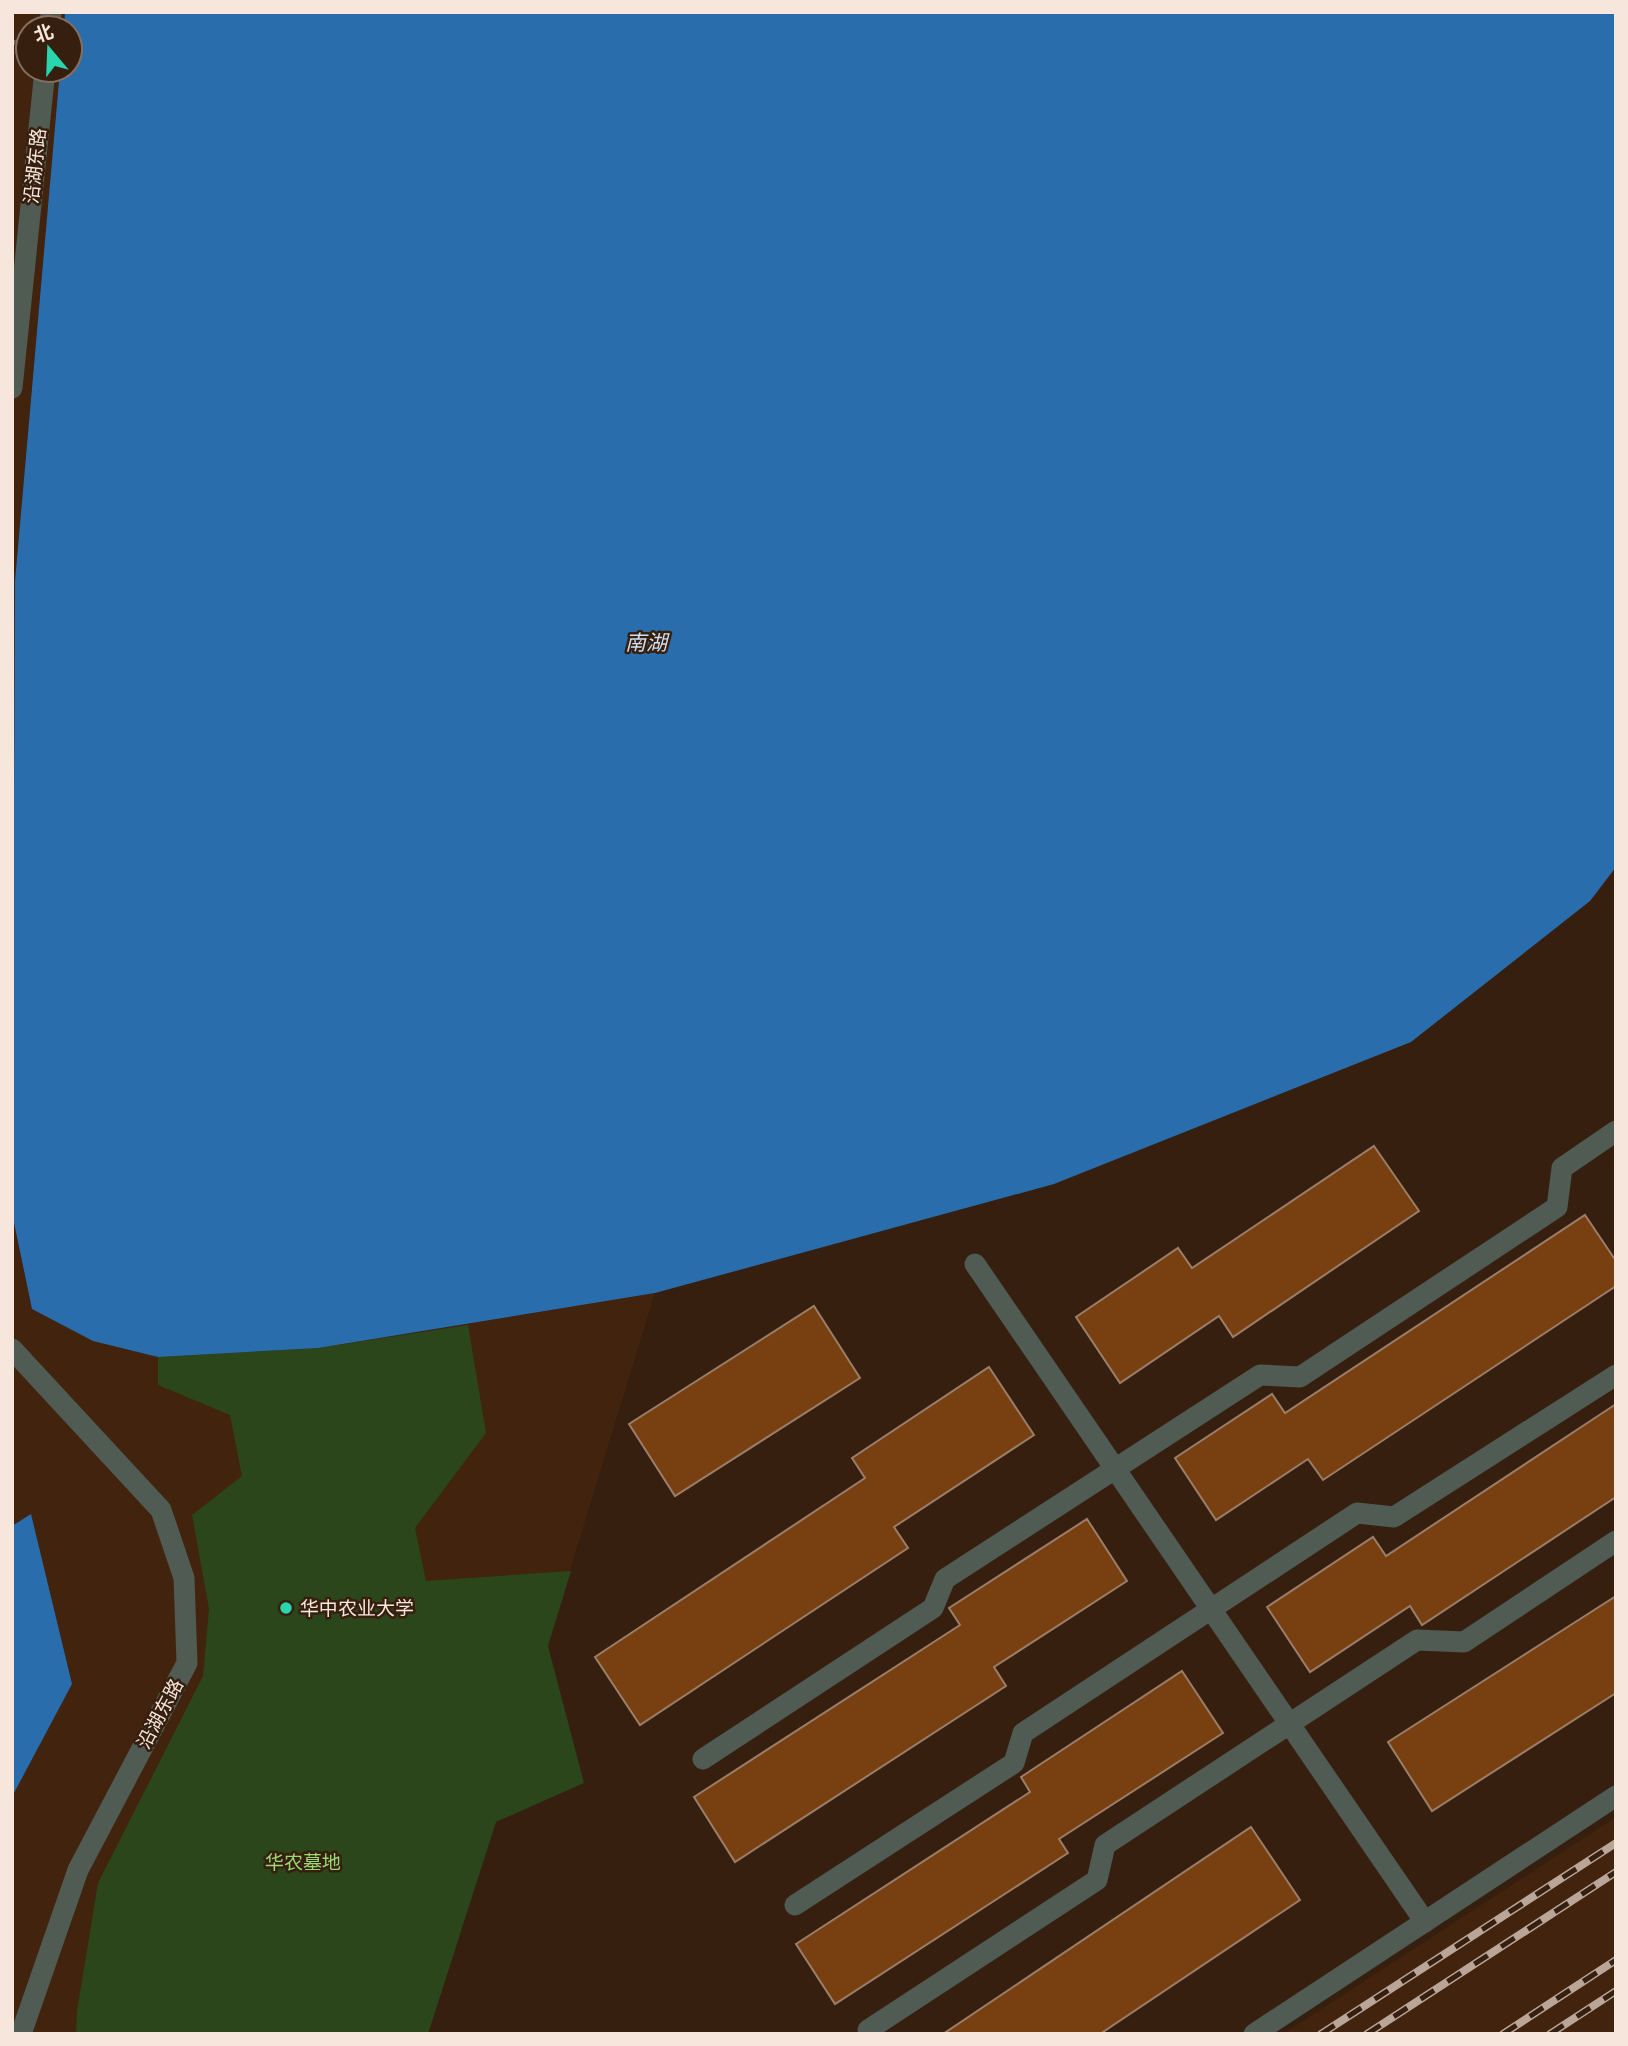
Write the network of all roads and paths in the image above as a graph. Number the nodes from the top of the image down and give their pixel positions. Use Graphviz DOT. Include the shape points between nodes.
graph roads {
  1 [pos="44,84"];
  2 [pos="12,388"];
  3 [pos="1616,1131"];
  4 [pos="975,1264"];
  5 [pos="12,1349"];
  6 [pos="1616,1375"];
  7 [pos="1113,1469"];
  8 [pos="1616,1541"];
  9 [pos="1210,1610"];
  10 [pos="1289,1724"];
  11 [pos="703,1759"];
  12 [pos="1616,1796"];
  13 [pos="795,1905"];
  14 [pos="1425,1922"];
  15 [pos="868,2030"];
  16 [pos="21,2034"];
  17 [pos="1254,2034"];
  1 -- 2 [label="street, 沿湖东路"];
  3 -- 7 [label="street" via="1562,1168 1557,1207 1300,1377 1260,1375"];
  4 -- 7 [label="street"];
  5 -- 16 [label="street, 沿湖东路" via="161,1510 184,1578 187,1663 78,1870"];
  6 -- 9 [label="street" via="1394,1517 1357,1513"];
  7 -- 9 [label="street"];
  7 -- 11 [label="street" via="945,1579 933,1608"];
  8 -- 10 [label="street" via="1464,1642 1417,1640"];
  9 -- 10 [label="street"];
  9 -- 13 [label="street" via="1023,1733 1014,1763"];
  10 -- 14 [label="street"];
  10 -- 15 [label="street" via="1105,1845 1097,1881"];
  12 -- 14 [label="street"];
  14 -- 17 [label="street"];
}
